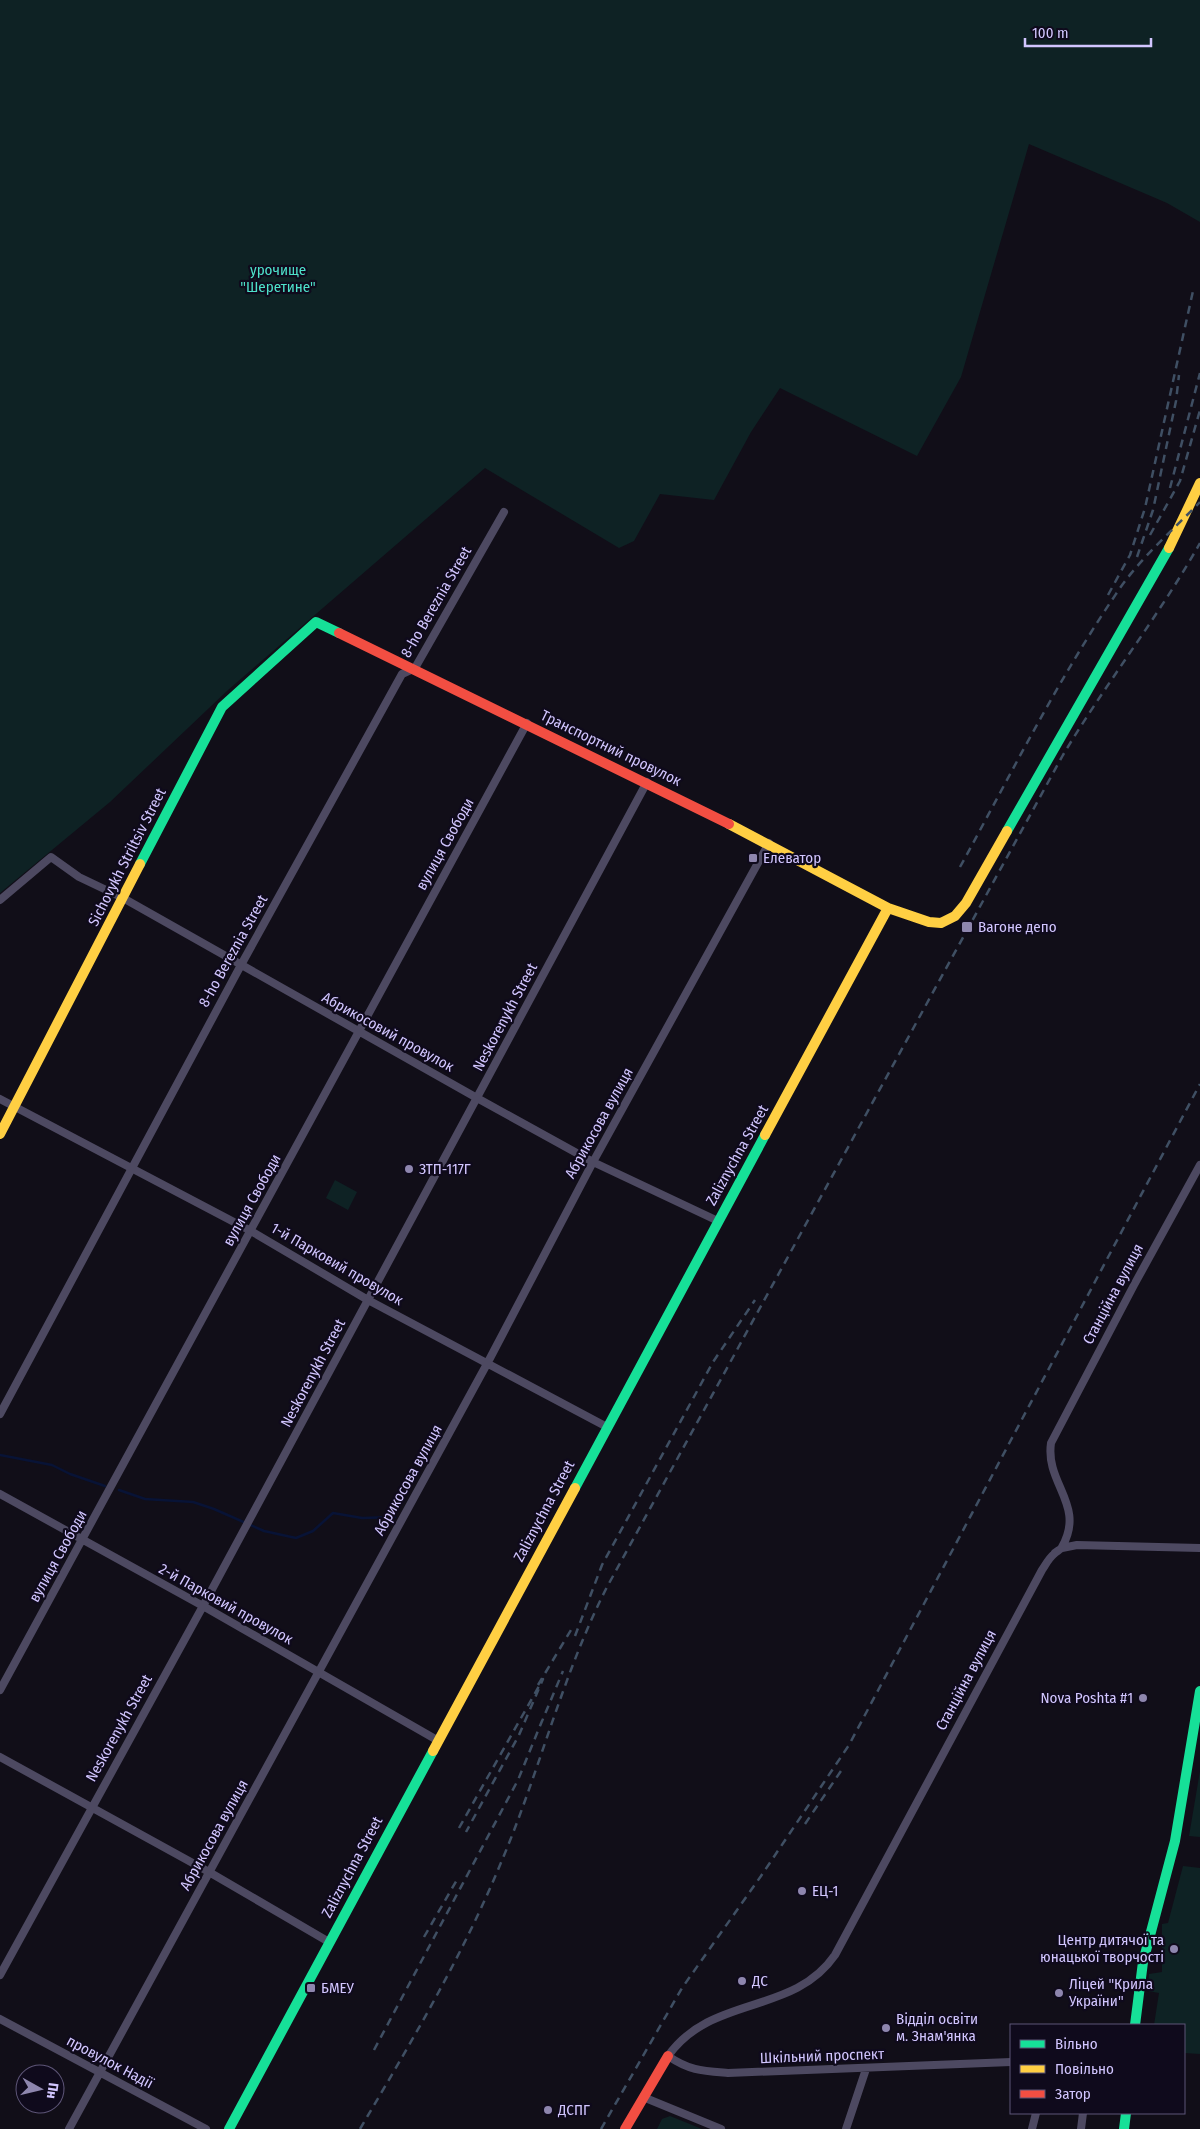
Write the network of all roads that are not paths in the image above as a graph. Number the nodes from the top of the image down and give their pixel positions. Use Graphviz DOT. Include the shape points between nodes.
graph roads {
  1 [pos="1200,483"];
  2 [pos="504,512"];
  3 [pos="316,622"];
  4 [pos="415,668"];
  5 [pos="527,723"];
  6 [pos="647,782"];
  7 [pos="769,843"];
  8 [pos="123,898"];
  9 [pos="0,900"];
  10 [pos="888,908"];
  11 [pos="241,965"];
  12 [pos="358,1031"];
  13 [pos="477,1098"];
  14 [pos="0,1099"];
  15 [pos="15,1106"];
  16 [pos="0,1134"];
  17 [pos="594,1162"];
  18 [pos="1200,1165"];
  19 [pos="132,1168"];
  20 [pos="718,1221"];
  21 [pos="251,1231"];
  22 [pos="368,1300"];
  23 [pos="488,1362"];
  24 [pos="0,1414"];
  25 [pos="607,1427"];
  26 [pos="0,1494"];
  27 [pos="83,1540"];
  28 [pos="1062,1548"];
  29 [pos="1200,1548"];
  30 [pos="203,1606"];
  31 [pos="319,1672"];
  32 [pos="0,1690"];
  33 [pos="1200,1691"];
  34 [pos="437,1740"];
  35 [pos="0,1757"];
  36 [pos="92,1806"];
  37 [pos="209,1872"];
  38 [pos="328,1942"];
  39 [pos="0,1975"];
  40 [pos="0,2019"];
  41 [pos="1134,2024"];
  42 [pos="668,2056"];
  43 [pos="1010,2062"];
  44 [pos="866,2069"];
  45 [pos="100,2072"];
  46 [pos="643,2097"];
  47 [pos="1036,2114"];
  48 [pos="1083,2114"];
  49 [pos="1126,2114"];
  50 [pos="69,2129"];
  51 [pos="206,2129"];
  52 [pos="229,2129"];
  53 [pos="625,2129"];
  54 [pos="721,2129"];
  55 [pos="846,2129"];
  56 [pos="1032,2129"];
  57 [pos="1081,2129"];
  58 [pos="1124,2129"];
  1 -- 10 [label="street, Транспортний провулок" via="1168,550 961,910 941,922 929,922"];
  2 -- 4 [label="street, 8-ho Bereznia Street"];
  3 -- 4 [label="street, Транспортний провулок"];
  3 -- 8 [label="street, Sichovykh Striltsiv Street" via="222,707"];
  4 -- 5 [label="street, Транспортний провулок"];
  4 -- 11 [label="street, 8-ho Bereznia Street" via="402,674"];
  5 -- 6 [label="street, Транспортний провулок"];
  5 -- 12 [label="street, вулиця Свободи"];
  6 -- 7 [label="street, Транспортний провулок"];
  6 -- 13 [label="street, Neskorenykh Street"];
  7 -- 10 [label="street, Транспортний провулок"];
  7 -- 17 [label="street, Абрикосова вулиця"];
  8 -- 9 [label="street, Абрикосовий провулок" via="79,877 51,857"];
  8 -- 11 [label="street, Абрикосовий провулок"];
  8 -- 15 [label="street, Sichovykh Striltsiv Street"];
  10 -- 20 [label="street, Zaliznychna Street"];
  11 -- 12 [label="street, Абрикосовий провулок"];
  11 -- 19 [label="street, 8-ho Bereznia Street"];
  12 -- 13 [label="street, Абрикосовий провулок"];
  12 -- 21 [label="street, вулиця Свободи"];
  13 -- 17 [label="street, Абрикосовий провулок"];
  13 -- 22 [label="street, Neskorenykh Street"];
  14 -- 15 [label="street, 1-й Парковий провулок"];
  15 -- 16 [label="street, Sichovykh Striltsiv Street"];
  15 -- 19 [label="street, 1-й Парковий провулок"];
  17 -- 20 [label="street, Абрикосовий провулок"];
  17 -- 23 [label="street, Абрикосова вулиця"];
  18 -- 28 [label="street, Станційна вулиця" via="1051,1443 1052,1468 1071,1523"];
  19 -- 21 [label="street, 1-й Парковий провулок"];
  19 -- 24 [label="street, 8-ho Bereznia Street"];
  20 -- 25 [label="street, Zaliznychna Street"];
  21 -- 22 [label="street, 1-й Парковий провулок"];
  21 -- 27 [label="street, вулиця Свободи"];
  22 -- 23 [label="street, 1-й Парковий провулок"];
  22 -- 30 [label="street, Neskorenykh Street"];
  23 -- 25 [label="street, 1-й Парковий провулок"];
  23 -- 31 [label="street, Абрикосова вулиця"];
  25 -- 34 [label="street, Zaliznychna Street"];
  26 -- 27 [label="street, 2-й Парковий провулок"];
  27 -- 30 [label="street, 2-й Парковий провулок"];
  27 -- 32 [label="street, вулиця Свободи"];
  28 -- 29 [label="street"];
  28 -- 42 [label="street, Станційна вулиця" via="1052,1555 1042,1570 829,1965 792,1992 699,2025"];
  30 -- 31 [label="street, 2-й Парковий провулок"];
  30 -- 36 [label="street, Neskorenykh Street"];
  31 -- 34 [label="street, 2-й Парковий провулок"];
  31 -- 37 [label="street, Абрикосова вулиця"];
  33 -- 41 [label="street" via="1175,1840 1143,1962"];
  34 -- 38 [label="street, Zaliznychna Street"];
  35 -- 36 [label="street"];
  36 -- 37 [label="street"];
  36 -- 39 [label="street, Neskorenykh Street"];
  37 -- 38 [label="street"];
  37 -- 45 [label="street, Абрикосова вулиця"];
  38 -- 52 [label="street, Zaliznychna Street"];
  40 -- 45 [label="street, провулок Надії"];
  42 -- 44 [label="street, Шкільний проспект" via="697,2071"];
  42 -- 46 [label="street, Станційна вулиця"];
  43 -- 44 [label="street, Шкільний проспект"];
  44 -- 55 [label="street"];
  45 -- 50 [label="street, Абрикосова вулиця"];
  45 -- 51 [label="street, провулок Надії"];
  46 -- 53 [label="street, Станційна вулиця"];
  46 -- 54 [label="street"];
  47 -- 56 [label="street"];
  48 -- 57 [label="street"];
  49 -- 58 [label="street"];
}
